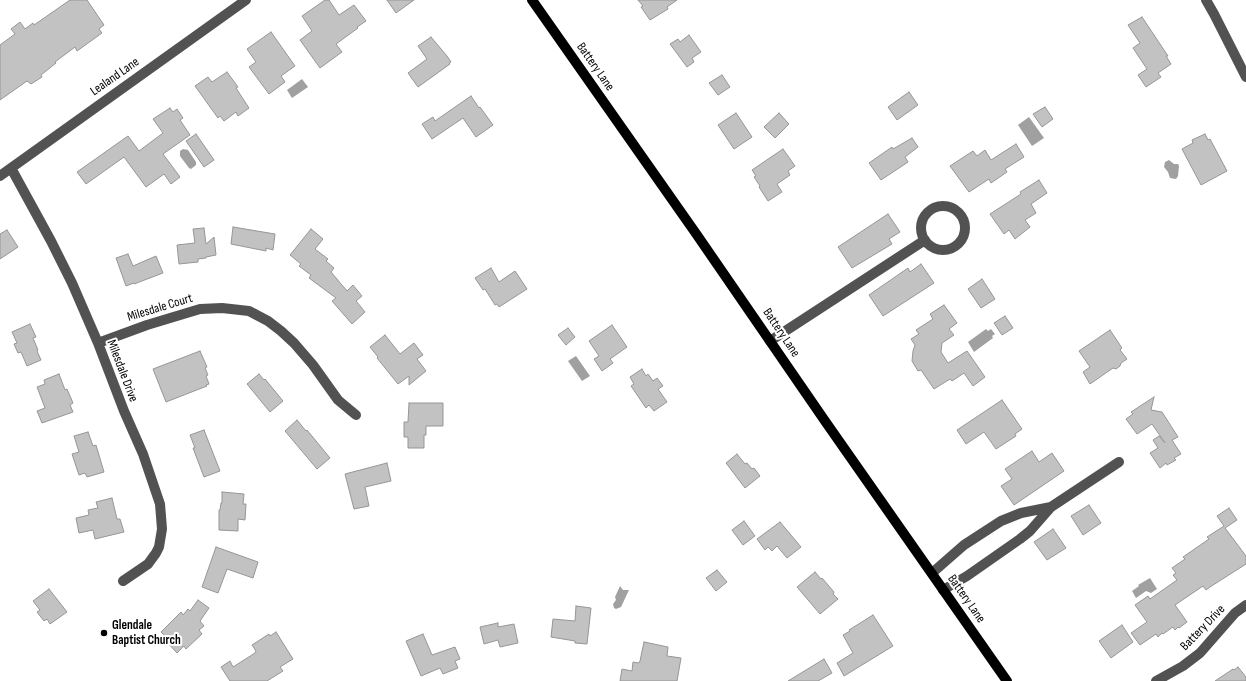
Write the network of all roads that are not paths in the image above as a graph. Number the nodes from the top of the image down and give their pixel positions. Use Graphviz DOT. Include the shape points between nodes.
graph roads {
  1 [pos="246,0"];
  2 [pos="532,0"];
  3 [pos="1206,0"];
  4 [pos="1246,77"];
  5 [pos="11,168"];
  6 [pos="0,176"];
  7 [pos="925,240"];
  8 [pos="770,341"];
  9 [pos="98,343"];
  10 [pos="356,415"];
  11 [pos="1119,462"];
  12 [pos="1051,507"];
  13 [pos="932,573"];
  14 [pos="123,581"];
  15 [pos="943,590"];
  16 [pos="1246,605"];
  17 [pos="1007,681"];
  18 [pos="1156,681"];
  1 -- 5 [label="street, Lealand Lane"];
  2 -- 8 [label="main road, Battery Lane"];
  3 -- 4 [label="street"];
  5 -- 6 [label="street, Lealand Lane"];
  5 -- 9 [label="street, Milesdale Drive" via="55,248"];
  7 -- 7 [label="street" via="938,249 955,246 962,238 964,230 960,214 948,206 931,210 922,222"];
  7 -- 8 [label="street"];
  8 -- 13 [label="main road, Battery Lane"];
  9 -- 10 [label="street, Milesdale Court" via="200,309 249,311 268,321 294,343 338,400"];
  9 -- 14 [label="street, Milesdale Drive" via="145,460 162,516 156,553 148,564"];
  11 -- 12 [label="street"];
  12 -- 13 [label="street" via="1021,513 1001,521 964,545"];
  12 -- 15 [label="street" via="1030,531 1003,552"];
  13 -- 15 [label="main road, Battery Lane"];
  15 -- 17 [label="main road, Battery Lane"];
  16 -- 18 [label="street, Battery Drive" via="1235,613 1200,653"];
}
